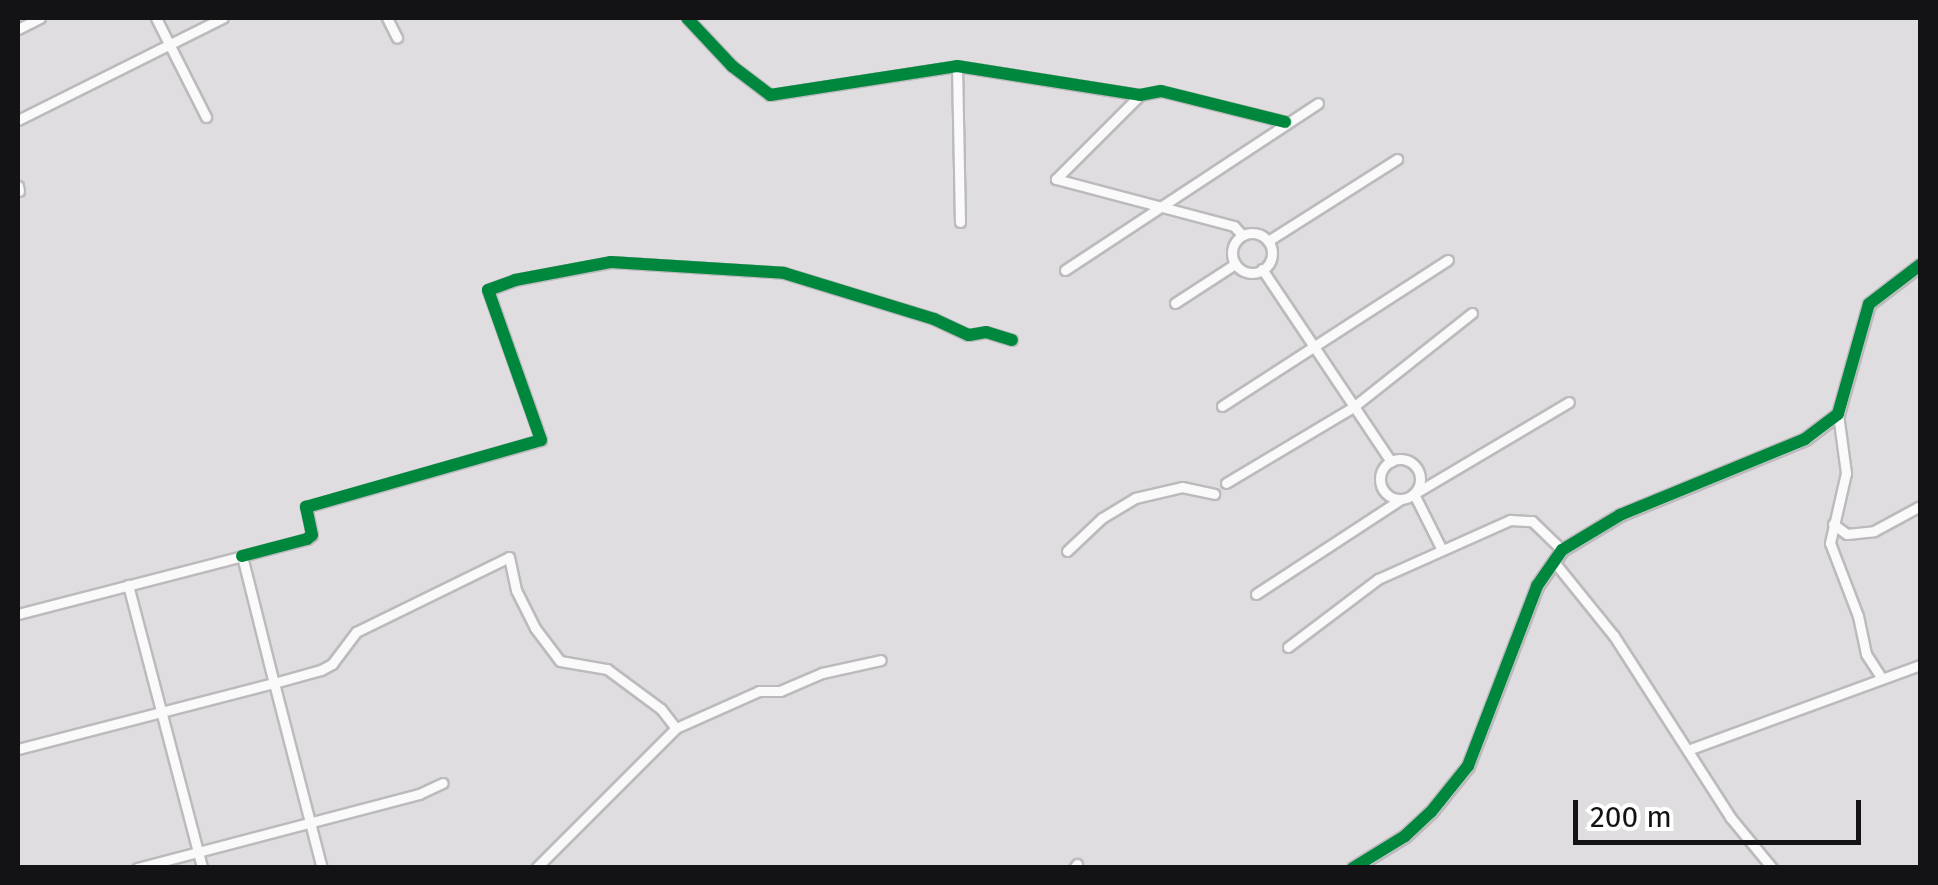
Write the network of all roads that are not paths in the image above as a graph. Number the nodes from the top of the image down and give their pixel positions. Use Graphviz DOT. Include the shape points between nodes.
graph roads {
  1 [pos="39,18"];
  2 [pos="156,18"];
  3 [pos="222,18"];
  4 [pos="387,18"];
  5 [pos="686,18"];
  6 [pos="18,29"];
  7 [pos="397,38"];
  8 [pos="170,44"];
  9 [pos="957,66"];
  10 [pos="1140,95"];
  11 [pos="1318,103"];
  12 [pos="206,117"];
  13 [pos="18,120"];
  14 [pos="1286,122"];
  15 [pos="1397,159"];
  16 [pos="1158,205"];
  17 [pos="960,222"];
  18 [pos="1242,235"];
  19 [pos="1268,241"];
  20 [pos="1448,260"];
  21 [pos="1235,264"];
  22 [pos="1920,265"];
  23 [pos="1064,270"];
  24 [pos="1262,270"];
  25 [pos="1176,303"];
  26 [pos="1472,313"];
  27 [pos="1012,340"];
  28 [pos="1314,348"];
  29 [pos="1569,402"];
  30 [pos="1222,406"];
  31 [pos="1352,408"];
  32 [pos="1838,414"];
  33 [pos="1390,462"];
  34 [pos="1226,483"];
  35 [pos="1214,494"];
  36 [pos="1414,494"];
  37 [pos="1402,499"];
  38 [pos="1920,506"];
  39 [pos="1833,524"];
  40 [pos="1442,550"];
  41 [pos="1562,550"];
  42 [pos="1068,551"];
  43 [pos="242,556"];
  44 [pos="1556,563"];
  45 [pos="128,585"];
  46 [pos="1256,594"];
  47 [pos="18,614"];
  48 [pos="1288,647"];
  49 [pos="881,660"];
  50 [pos="1920,665"];
  51 [pos="1881,677"];
  52 [pos="274,683"];
  53 [pos="162,712"];
  54 [pos="676,728"];
  55 [pos="18,749"];
  56 [pos="1688,750"];
  57 [pos="442,783"];
  58 [pos="310,821"];
  59 [pos="198,851"];
  60 [pos="137,868"];
  61 [pos="202,868"];
  62 [pos="322,868"];
  63 [pos="536,868"];
  64 [pos="1353,868"];
  65 [pos="1772,868"];
  1 -- 6 [label="street"];
  2 -- 8 [label="street"];
  3 -- 8 [label="street"];
  4 -- 7 [label="street"];
  5 -- 9 [label="street" via="770,95"];
  8 -- 12 [label="street"];
  8 -- 13 [label="street"];
  9 -- 10 [label="street"];
  9 -- 17 [label="street"];
  10 -- 14 [label="street" via="1161,91"];
  10 -- 16 [label="street" via="1056,179"];
  11 -- 14 [label="street"];
  14 -- 16 [label="street"];
  15 -- 19 [label="street"];
  16 -- 18 [label="street" via="1234,226"];
  16 -- 23 [label="street"];
  18 -- 19 [label="street"];
  18 -- 21 [label="street" via="1232,251"];
  19 -- 24 [label="street" via="1272,256"];
  20 -- 28 [label="street"];
  21 -- 24 [label="street" via="1247,272"];
  21 -- 25 [label="street"];
  22 -- 32 [label="street" via="1869,304"];
  24 -- 28 [label="street"];
  26 -- 31 [label="street"];
  27 -- 43 [label="street" via="986,332 968,335 784,273 612,262 515,280 488,290 541,440 306,507 312,535 307,540"];
  28 -- 30 [label="street"];
  28 -- 31 [label="street"];
  29 -- 36 [label="street"];
  31 -- 33 [label="street"];
  31 -- 34 [label="street"];
  32 -- 39 [label="street" via="1846,473"];
  32 -- 41 [label="street" via="1805,439 1620,515"];
  33 -- 36 [label="street" via="1414,465 1420,476"];
  33 -- 37 [label="street" via="1381,485 1388,496"];
  35 -- 42 [label="street" via="1182,488 1135,498 1095,523"];
  36 -- 37 [label="street"];
  36 -- 40 [label="street"];
  37 -- 46 [label="street"];
  38 -- 39 [label="street" via="1874,530 1847,534"];
  39 -- 51 [label="street" via="1830,544 1866,654"];
  40 -- 41 [label="street" via="1520,518 1546,530"];
  40 -- 48 [label="street" via="1378,580"];
  41 -- 44 [label="street"];
  43 -- 45 [label="street"];
  43 -- 52 [label="street"];
  44 -- 56 [label="street" via="1614,636"];
  44 -- 64 [label="street" via="1537,586 1468,766 1405,836"];
  45 -- 47 [label="street"];
  45 -- 53 [label="street"];
  49 -- 54 [label="street" via="822,673 780,692 759,691"];
  50 -- 51 [label="street"];
  51 -- 56 [label="street"];
  52 -- 53 [label="street"];
  52 -- 54 [label="street" via="322,670 356,632 508,557 516,590 560,661 608,670"];
  52 -- 58 [label="street"];
  53 -- 55 [label="street"];
  53 -- 59 [label="street"];
  54 -- 63 [label="street"];
  56 -- 65 [label="street"];
  57 -- 58 [label="street"];
  58 -- 59 [label="street"];
  58 -- 62 [label="street"];
  59 -- 60 [label="street"];
  59 -- 61 [label="street"];
}
